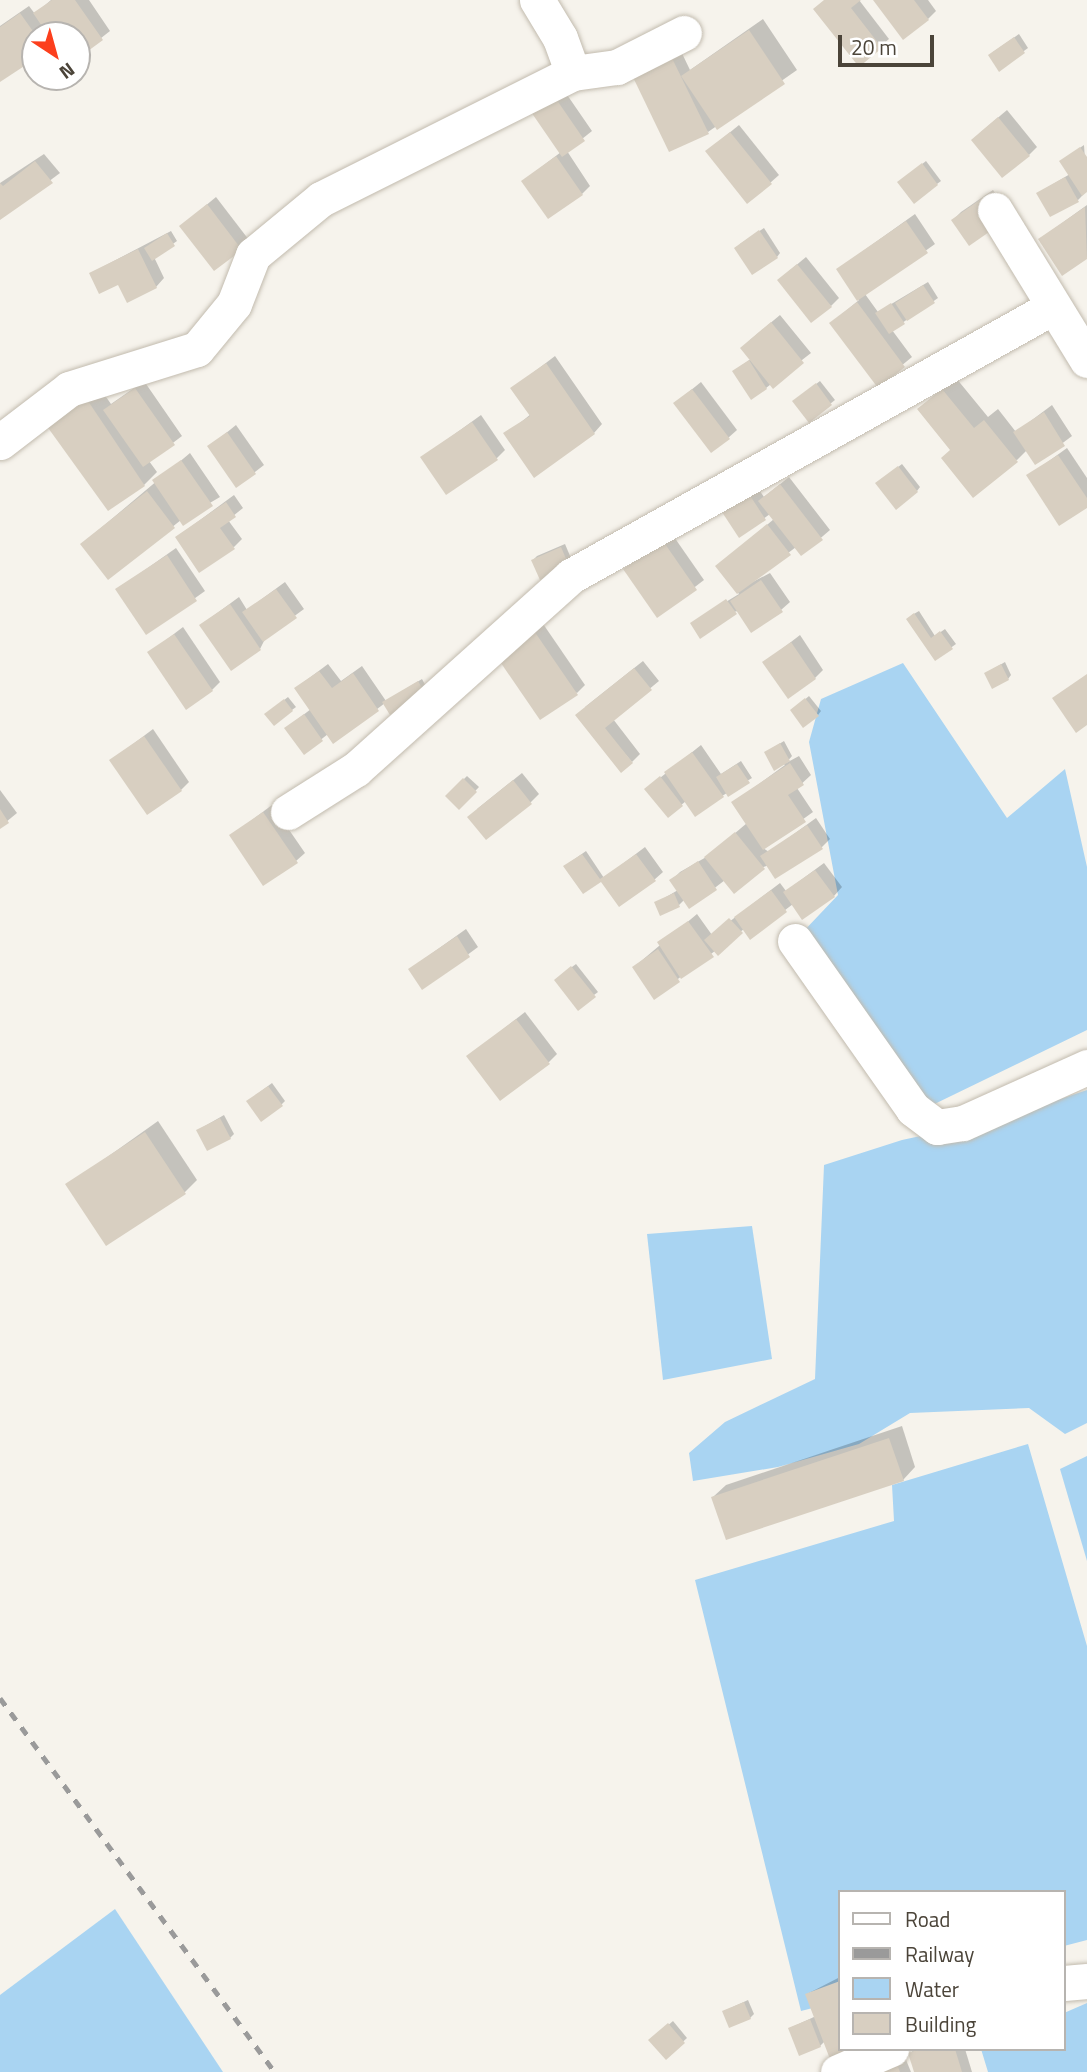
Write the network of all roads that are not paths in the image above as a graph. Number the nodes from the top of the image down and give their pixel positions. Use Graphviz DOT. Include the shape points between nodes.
graph roads {
  1 [pos="537,0"];
  2 [pos="684,33"];
  3 [pos="573,73"];
  4 [pos="995,210"];
  5 [pos="1053,307"];
  6 [pos="1087,360"];
  7 [pos="0,442"];
  8 [pos="288,812"];
  9 [pos="795,941"];
  10 [pos="1087,1066"];
  11 [pos="1087,1981"];
  12 [pos="1066,1983"];
  13 [pos="886,2051"];
  14 [pos="838,2072"];
  1 -- 3 [label="street" via="560,38"];
  2 -- 3 [label="street" via="617,67"];
  3 -- 7 [label="street" via="321,199 253,255 234,304 197,349 69,389"];
  4 -- 5 [label="street"];
  5 -- 6 [label="street"];
  5 -- 8 [label="street" via="571,576 356,769"];
  9 -- 10 [label="street" via="913,1109 937,1127 963,1123"];
  11 -- 12 [label="street"];
  13 -- 14 [label="street"];
}
